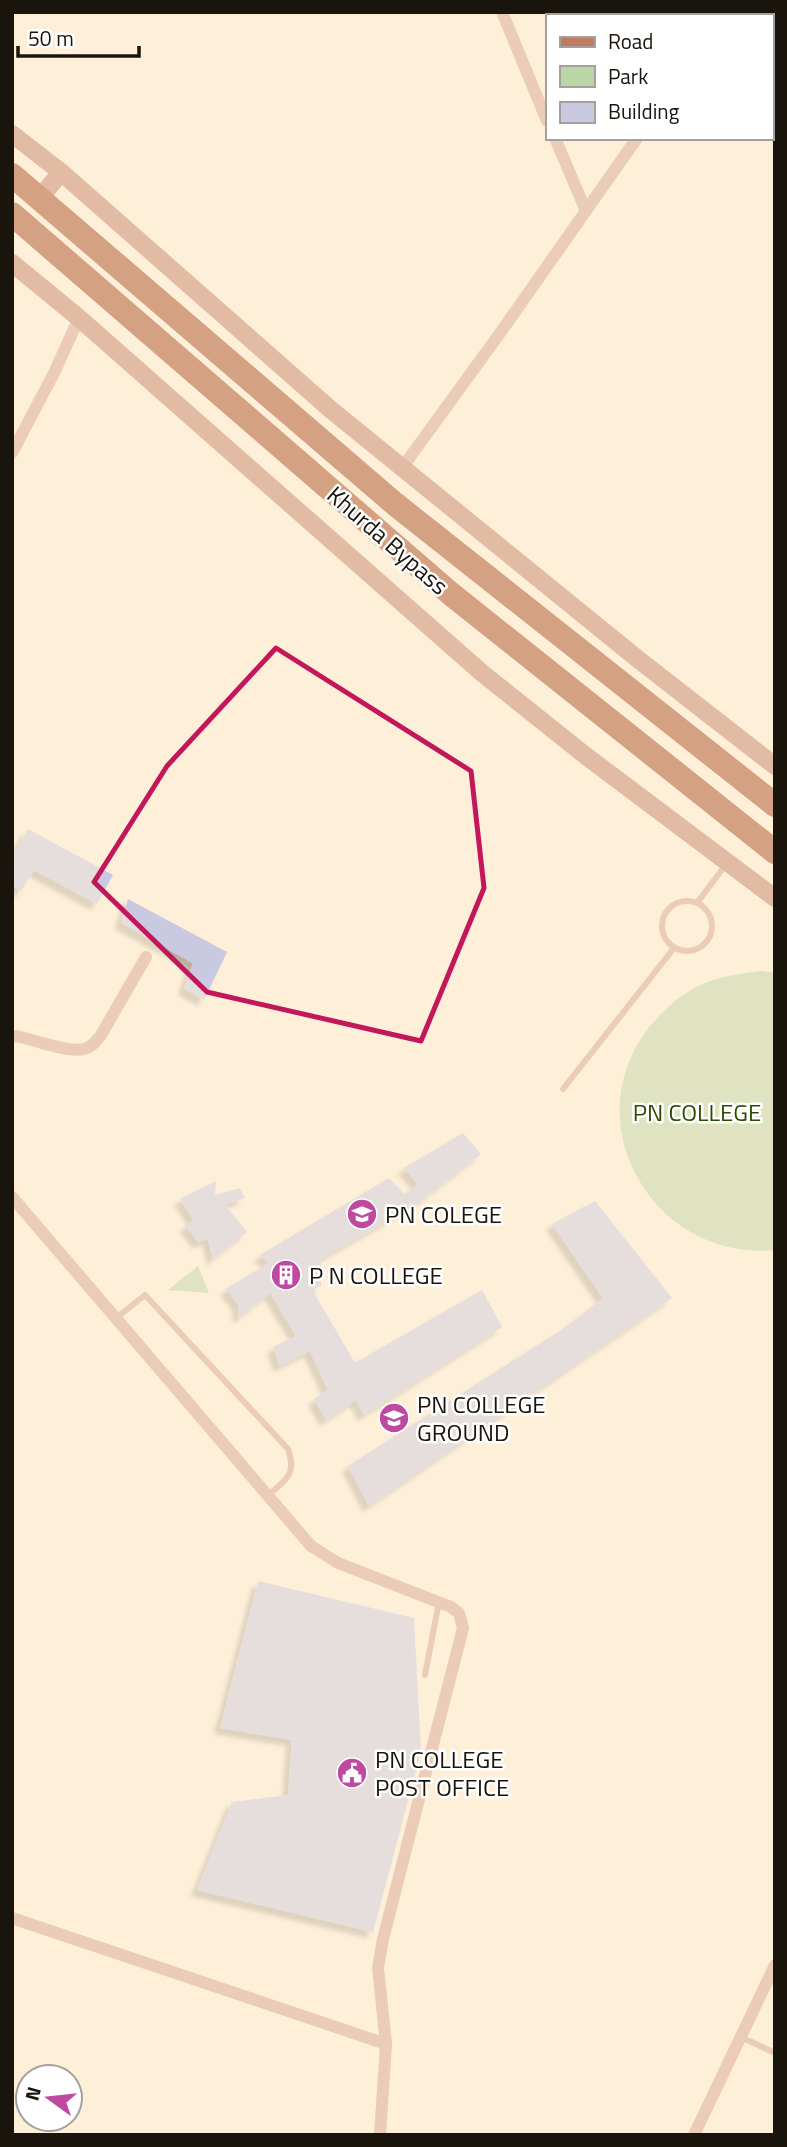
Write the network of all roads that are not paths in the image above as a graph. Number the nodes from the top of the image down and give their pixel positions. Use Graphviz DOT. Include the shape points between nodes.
graph roads {
  1 [pos="502,12"];
  2 [pos="546,119"];
  3 [pos="12,134"];
  4 [pos="556,140"];
  5 [pos="636,140"];
  6 [pos="61,172"];
  7 [pos="12,175"];
  8 [pos="40,198"];
  9 [pos="586,211"];
  10 [pos="12,214"];
  11 [pos="12,263"];
  12 [pos="79,318"];
  13 [pos="12,453"];
  14 [pos="402,468"];
  15 [pos="775,766"];
  16 [pos="775,804"];
  17 [pos="775,852"];
  18 [pos="727,862"];
  19 [pos="775,898"];
  20 [pos="697,903"];
  21 [pos="674,948"];
  22 [pos="146,957"];
  23 [pos="12,1037"];
  24 [pos="563,1089"];
  25 [pos="12,1197"];
  26 [pos="115,1320"];
  27 [pos="268,1495"];
  28 [pos="439,1602"];
  29 [pos="425,1675"];
  30 [pos="12,1918"];
  31 [pos="774,1969"];
  32 [pos="739,2037"];
  33 [pos="386,2044"];
  34 [pos="775,2053"];
  35 [pos="380,2135"];
  36 [pos="694,2135"];
  1 -- 2 [label="street"];
  3 -- 6 [label="main road"];
  4 -- 9 [label="street"];
  5 -- 9 [label="street"];
  6 -- 8 [label="main road"];
  6 -- 14 [label="main road"];
  7 -- 8 [label="highway, Khurda Bypass"];
  8 -- 16 [label="highway, Khurda Bypass" via="395,504"];
  9 -- 14 [label="street"];
  10 -- 17 [label="highway, Khurda Bypass" via="451,594"];
  11 -- 12 [label="main road"];
  12 -- 13 [label="street"];
  12 -- 18 [label="main road" via="482,673"];
  14 -- 15 [label="main road"];
  18 -- 19 [label="main road"];
  18 -- 20 [label="lane"];
  20 -- 21 [label="lane" via="680,902 666,912 662,928"];
  20 -- 21 [label="lane" via="709,915 709,938 690,951"];
  21 -- 24 [label="lane"];
  22 -- 23 [label="street" via="93,1045 73,1050"];
  25 -- 26 [label="street"];
  26 -- 27 [label="street"];
  26 -- 27 [label="lane" via="145,1295 288,1449 292,1471"];
  27 -- 28 [label="street" via="311,1546 338,1563"];
  28 -- 29 [label="lane"];
  28 -- 33 [label="street" via="459,1613 463,1628 383,1939 379,1968"];
  30 -- 33 [label="street"];
  31 -- 32 [label="street"];
  32 -- 34 [label="lane"];
  32 -- 36 [label="street"];
  33 -- 35 [label="street"];
}
